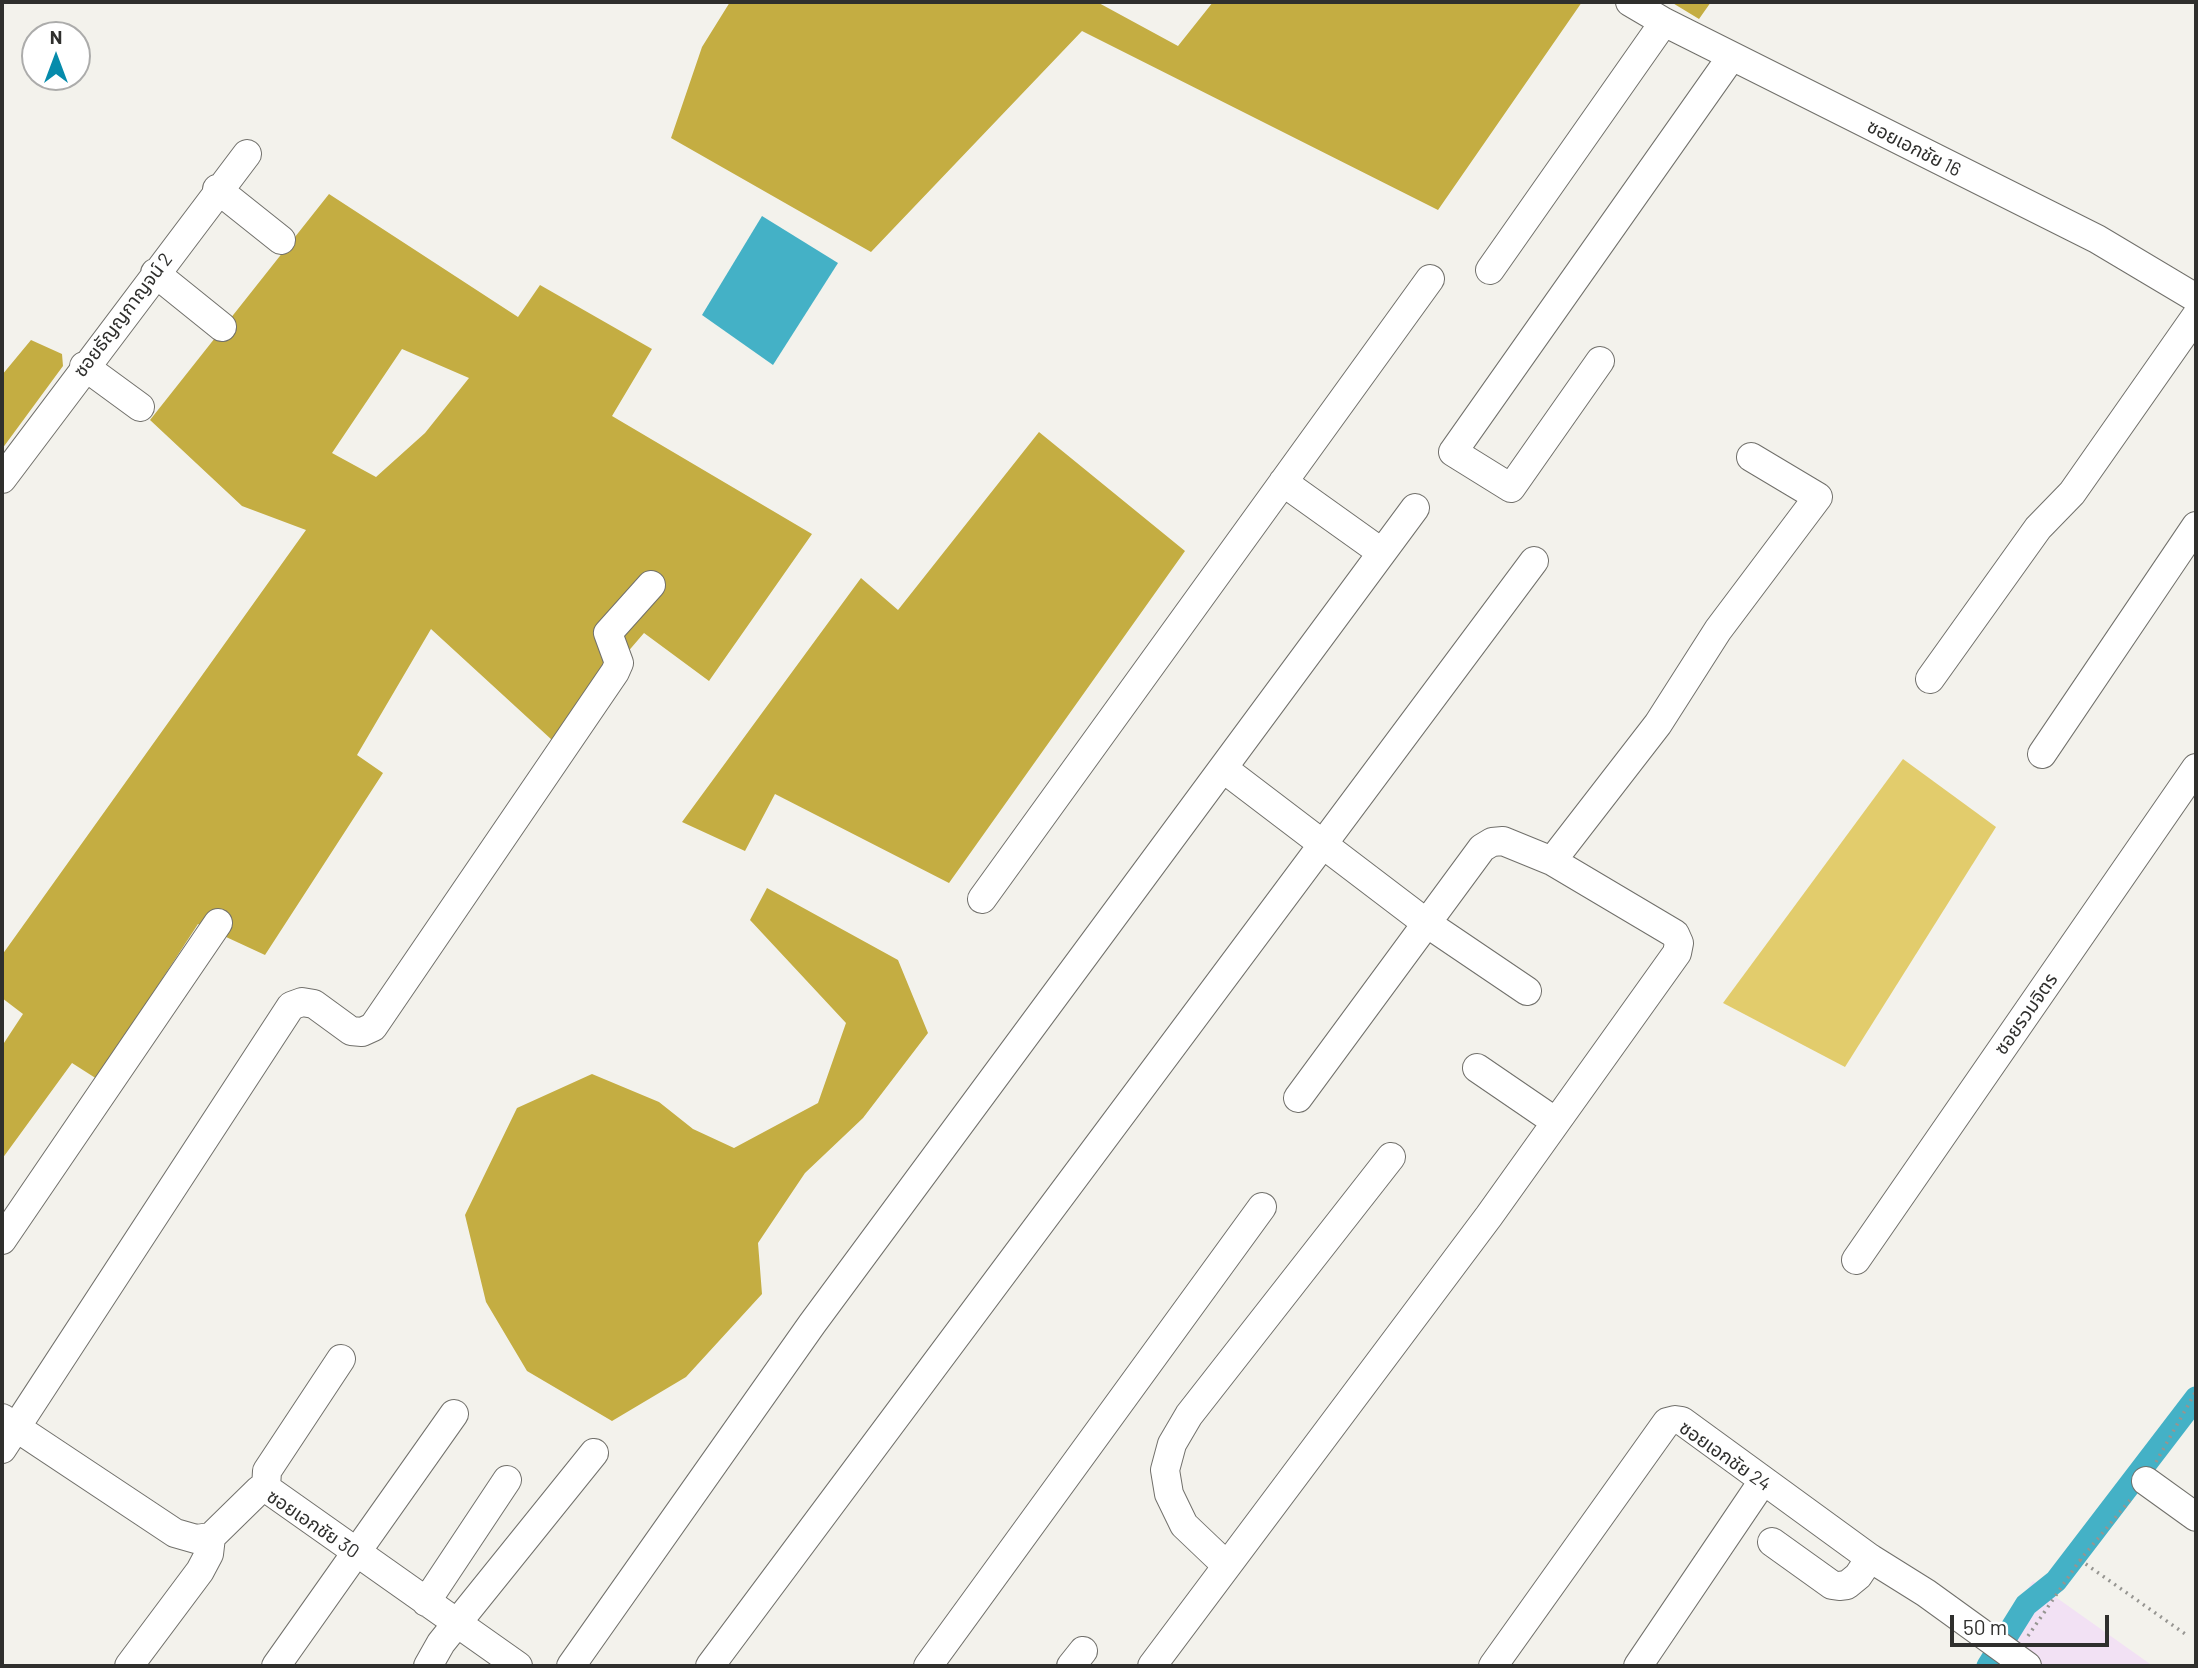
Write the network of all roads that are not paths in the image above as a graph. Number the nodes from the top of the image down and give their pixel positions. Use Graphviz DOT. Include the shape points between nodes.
graph roads {
  1 [pos="1630,2"];
  2 [pos="1664,22"];
  3 [pos="1732,56"];
  4 [pos="247,154"];
  5 [pos="217,189"];
  6 [pos="281,240"];
  7 [pos="1490,270"];
  8 [pos="155,273"];
  9 [pos="1430,279"];
  10 [pos="2196,298"];
  11 [pos="2196,316"];
  12 [pos="222,327"];
  13 [pos="1600,361"];
  14 [pos="84,366"];
  15 [pos="140,407"];
  16 [pos="1751,457"];
  17 [pos="2,479"];
  18 [pos="1283,482"];
  19 [pos="1415,508"];
  20 [pos="2196,526"];
  21 [pos="1381,552"];
  22 [pos="1534,561"];
  23 [pos="651,585"];
  24 [pos="1930,679"];
  25 [pos="2042,754"];
  26 [pos="2196,768"];
  27 [pos="1224,769"];
  28 [pos="1322,845"];
  29 [pos="1552,861"];
  30 [pos="982,899"];
  31 [pos="1425,922"];
  32 [pos="218,923"];
  33 [pos="1527,991"];
  34 [pos="1477,1068"];
  35 [pos="1298,1098"];
  36 [pos="1556,1122"];
  37 [pos="1391,1157"];
  38 [pos="1262,1207"];
  39 [pos="2,1240"];
  40 [pos="1856,1260"];
  41 [pos="341,1359"];
  42 [pos="454,1414"];
  43 [pos="7,1432"];
  44 [pos="594,1453"];
  45 [pos="507,1480"];
  46 [pos="1762,1481"];
  47 [pos="2146,1481"];
  48 [pos="266,1488"];
  49 [pos="2196,1517"];
  50 [pos="211,1537"];
  51 [pos="1772,1542"];
  52 [pos="358,1553"];
  53 [pos="1870,1558"];
  54 [pos="1226,1565"];
  55 [pos="426,1602"];
  56 [pos="457,1623"];
  57 [pos="2009,1655"];
  58 [pos="129,1666"];
  59 [pos="276,1666"];
  60 [pos="428,1666"];
  61 [pos="518,1666"];
  62 [pos="571,1666"];
  63 [pos="710,1666"];
  64 [pos="928,1666"];
  65 [pos="1152,1666"];
  66 [pos="1493,1666"];
  67 [pos="1638,1666"];
  1 -- 2 [label="street, ซอยเอกชัย 16"];
  2 -- 3 [label="street, ซอยเอกชัย 16"];
  2 -- 7 [label="street"];
  3 -- 10 [label="street, ซอยเอกชัย 16" via="2097,239"];
  3 -- 13 [label="street" via="1453,452 1511,488"];
  4 -- 5 [label="street, ซอยธัญญกาญจน์ 2"];
  5 -- 6 [label="street"];
  5 -- 8 [label="street, ซอยธัญญกาญจน์ 2"];
  8 -- 12 [label="street"];
  8 -- 14 [label="street, ซอยธัญญกาญจน์ 2"];
  9 -- 18 [label="street"];
  11 -- 24 [label="street" via="2072,493 2038,528"];
  14 -- 15 [label="street"];
  14 -- 17 [label="street, ซอยธัญญกาญจน์ 2"];
  16 -- 29 [label="street" via="1818,497 1718,629 1658,724"];
  18 -- 21 [label="street"];
  18 -- 30 [label="street"];
  19 -- 21 [label="street"];
  20 -- 25 [label="street"];
  21 -- 27 [label="street"];
  22 -- 28 [label="street"];
  23 -- 43 [label="street" via="608,633 619,663 615,672 373,1027 351,1031 314,1004 291,1006"];
  26 -- 40 [label="street, ซอยรวมจิตร"];
  27 -- 28 [label="street"];
  27 -- 62 [label="street" via="812,1324"];
  28 -- 31 [label="street"];
  28 -- 63 [label="street"];
  29 -- 31 [label="street" via="1503,841 1492,842 1482,848"];
  29 -- 36 [label="street" via="1675,934 1679,943 1677,953"];
  31 -- 33 [label="street"];
  31 -- 35 [label="street"];
  32 -- 39 [label="street"];
  34 -- 36 [label="street"];
  36 -- 54 [label="street"];
  37 -- 54 [label="street" via="1189,1415 1172,1444 1165,1471 1169,1494 1184,1525"];
  38 -- 64 [label="street"];
  41 -- 48 [label="street" via="267,1471"];
  42 -- 52 [label="street"];
  43 -- 50 [label="street" via="175,1532 196,1539"];
  44 -- 56 [label="street"];
  45 -- 55 [label="street"];
  46 -- 53 [label="street, ซอยเอกชัย 24"];
  46 -- 66 [label="street, ซอยเอกชัย 24" via="1682,1421 1667,1423"];
  46 -- 67 [label="street"];
  47 -- 49 [label="street"];
  48 -- 50 [label="street, ซอยเอกชัย 30"];
  48 -- 52 [label="street, ซอยเอกชัย 30"];
  50 -- 58 [label="street" via="200,1571"];
  51 -- 53 [label="street" via="1832,1585 1847,1585"];
  52 -- 55 [label="street, ซอยเอกชัย 30"];
  52 -- 59 [label="street"];
  53 -- 57 [label="street, ซอยเอกชัย 24"];
  54 -- 65 [label="street"];
  55 -- 56 [label="street, ซอยเอกชัย 30"];
  56 -- 60 [label="street"];
  56 -- 61 [label="street, ซอยเอกชัย 30"];
}
